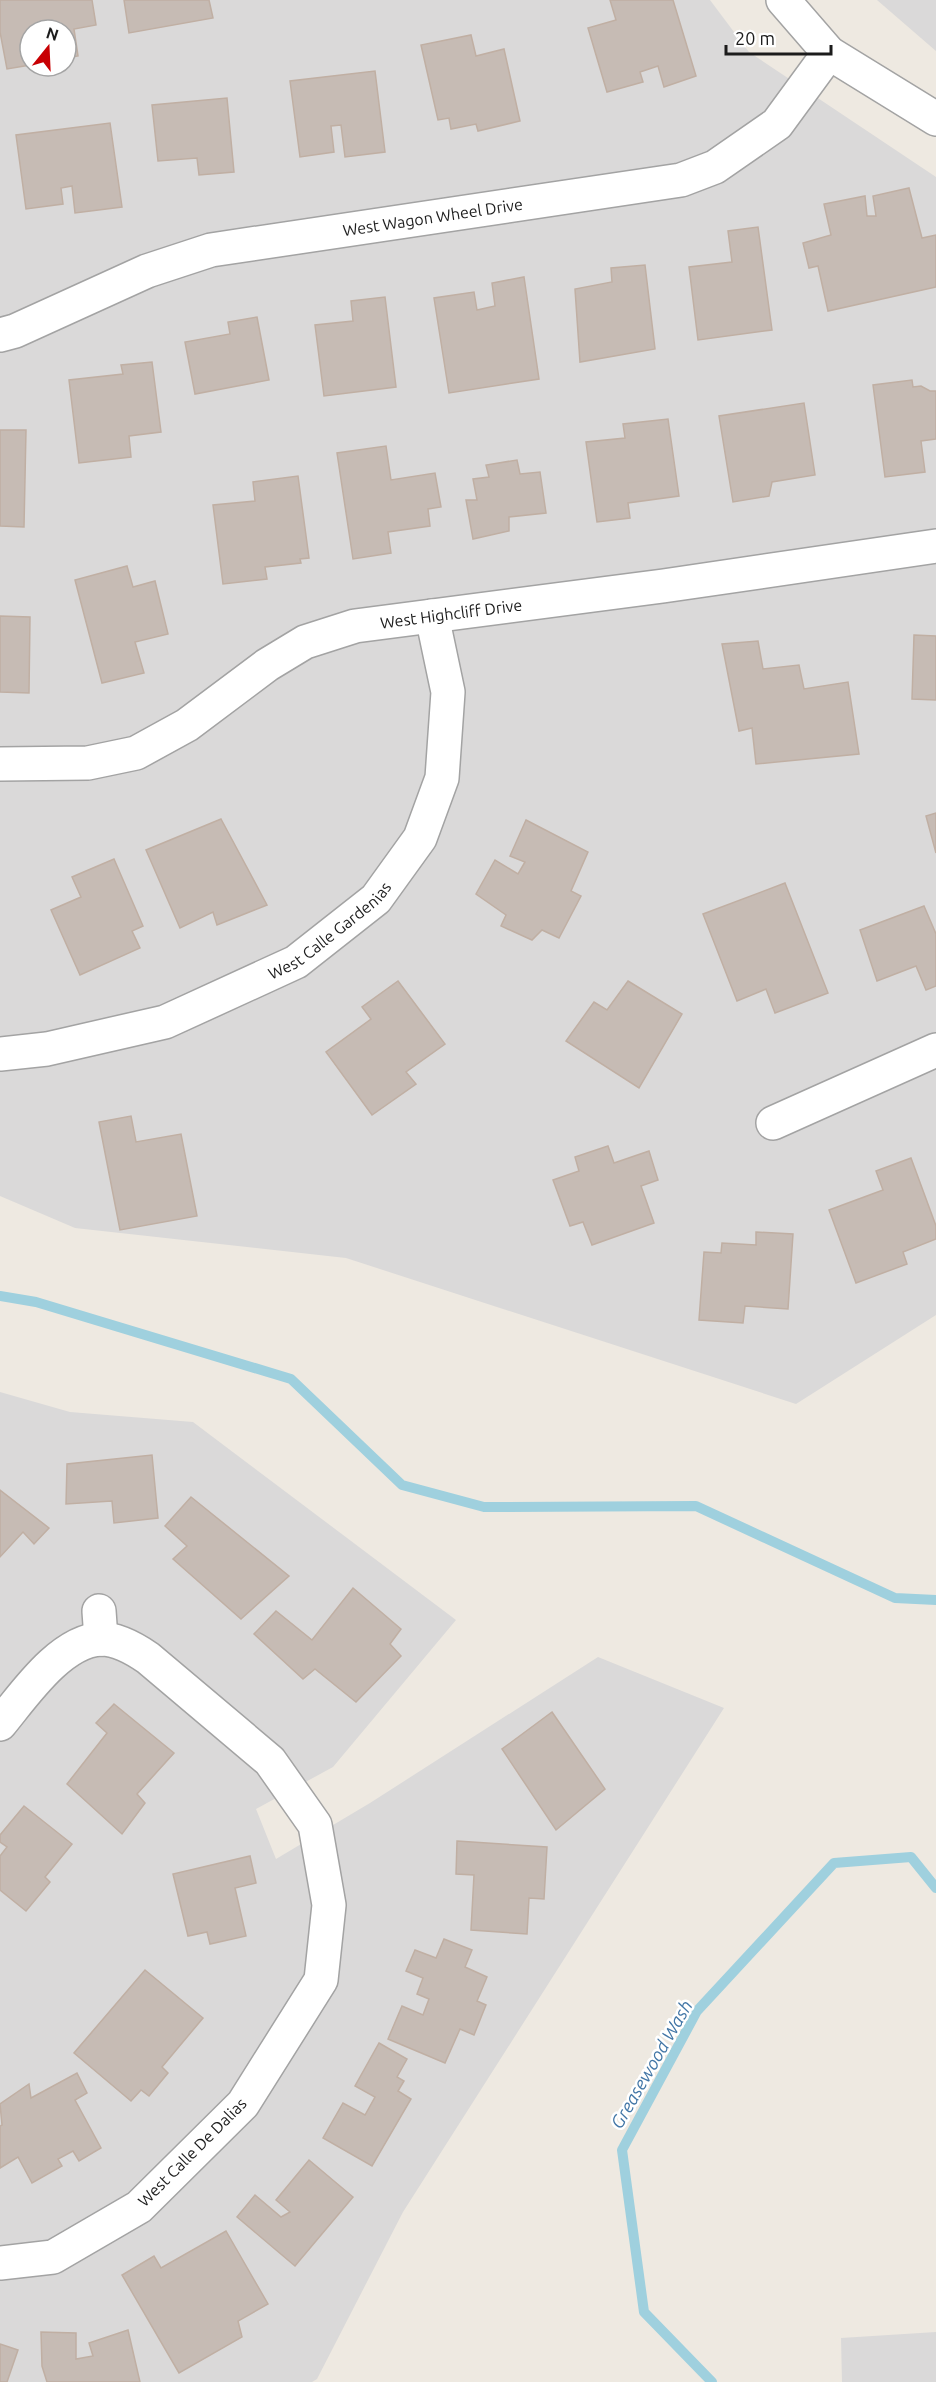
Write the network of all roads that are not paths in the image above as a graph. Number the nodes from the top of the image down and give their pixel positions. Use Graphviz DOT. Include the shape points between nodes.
graph roads {
  1 [pos="783,0"];
  2 [pos="829,53"];
  3 [pos="936,120"];
  4 [pos="0,335"];
  5 [pos="936,546"];
  6 [pos="432,616"];
  7 [pos="0,764"];
  8 [pos="936,1050"];
  9 [pos="0,1054"];
  10 [pos="773,1123"];
  11 [pos="0,1724"];
  12 [pos="0,2263"];
  1 -- 2 [label="street"];
  2 -- 3 [label="street"];
  2 -- 4 [label="street, West Wagon Wheel Drive" via="777,124 715,167 681,180 211,250 147,271"];
  5 -- 6 [label="street, West Highcliff Drive"];
  6 -- 7 [label="street, West Highcliff Drive" via="355,626 305,642 267,664 187,725 136,753 88,763"];
  6 -- 9 [label="street, West Calle Gardenias" via="448,692 442,778 420,838 376,898 296,962 165,1022 47,1049"];
  8 -- 10 [label="street"];
  11 -- 12 [label="street, West Calle De Dalias" via="42,1672 60,1656 90,1642 100,1625 114,1641 148,1658 270,1761 315,1825 329,1905 321,1980 243,2104 139,2207 52,2258"];
}
